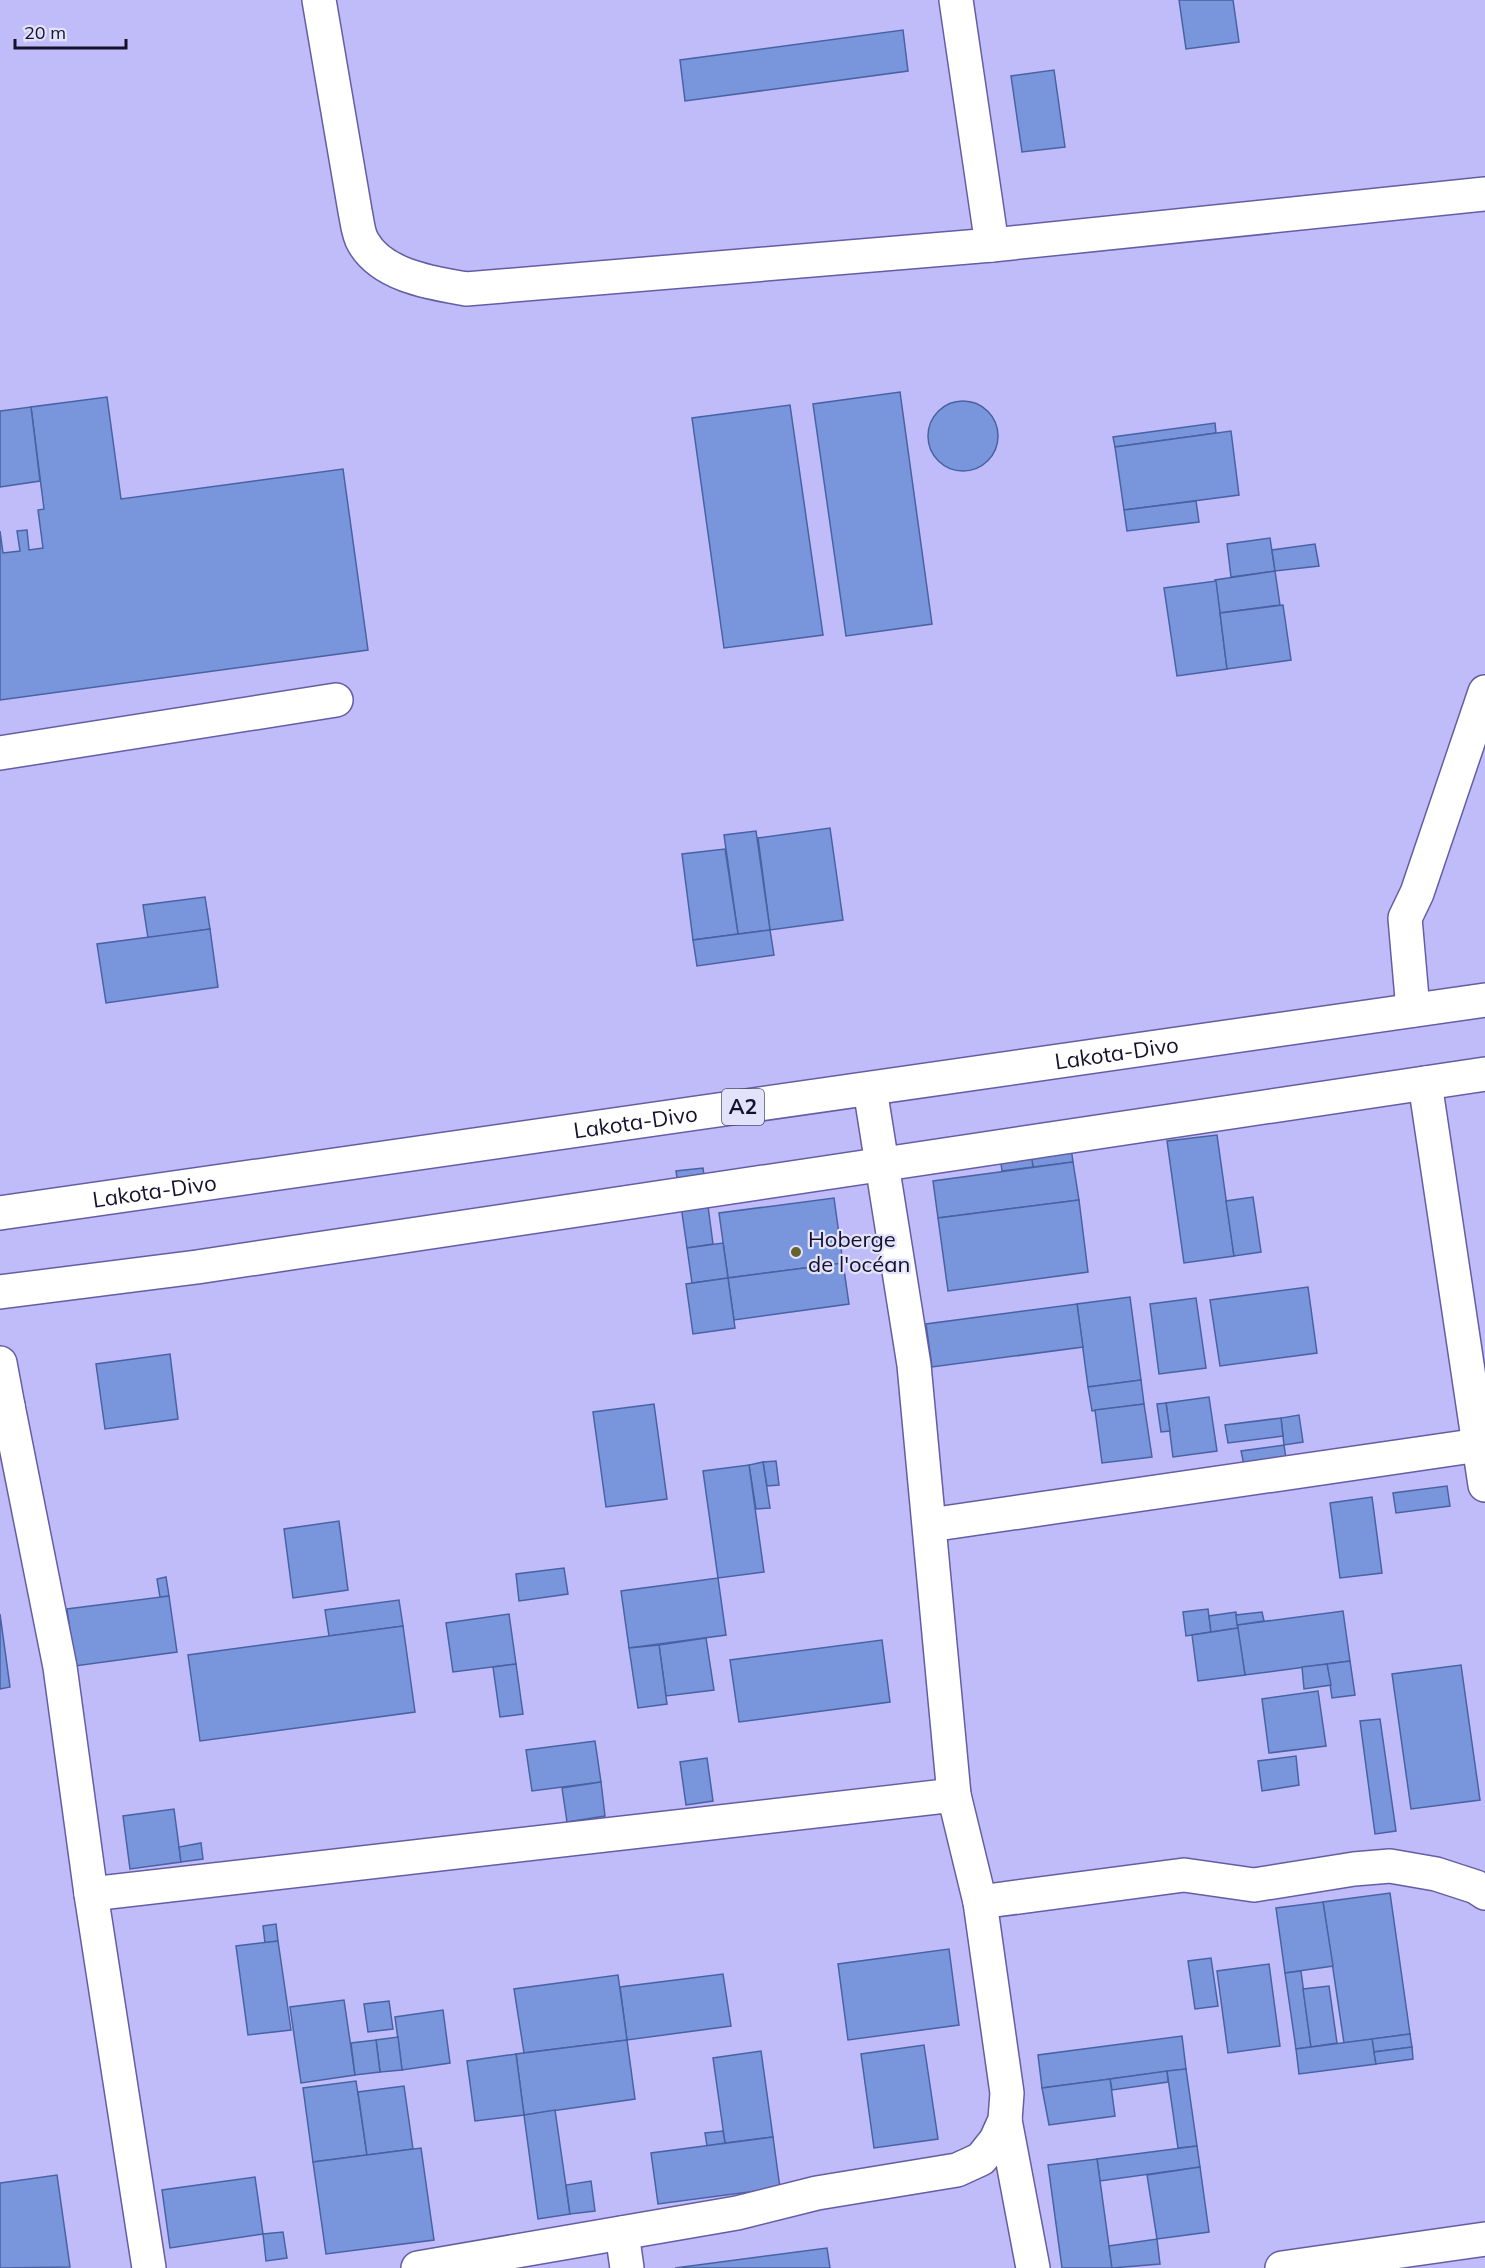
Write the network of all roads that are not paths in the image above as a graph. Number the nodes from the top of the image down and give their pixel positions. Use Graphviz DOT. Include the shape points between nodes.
graph roads {
  1 [pos="319,0"];
  2 [pos="956,0"];
  3 [pos="1485,194"];
  4 [pos="992,245"];
  5 [pos="1485,692"];
  6 [pos="336,700"];
  7 [pos="0,753"];
  8 [pos="1485,1000"];
  9 [pos="1413,1010"];
  10 [pos="1485,1074"];
  11 [pos="1425,1083"];
  12 [pos="870,1089"];
  13 [pos="882,1165"];
  14 [pos="0,1213"];
  15 [pos="0,1292"];
  16 [pos="0,1363"];
  17 [pos="4,1407"];
  18 [pos="1479,1445"];
  19 [pos="1485,1485"];
  20 [pos="930,1525"];
  21 [pos="954,1795"];
  22 [pos="1485,1893"];
  23 [pos="91,1894"];
  24 [pos="980,1902"];
  25 [pos="1005,2120"];
  26 [pos="622,2233"];
  27 [pos="1485,2239"];
  28 [pos="149,2268"];
  29 [pos="418,2268"];
  30 [pos="627,2268"];
  31 [pos="1033,2268"];
  32 [pos="1282,2268"];
  1 -- 4 [label="street" via="363,242 382,263 414,279 466,290"];
  2 -- 4 [label="street"];
  3 -- 4 [label="street"];
  5 -- 9 [label="street" via="1405,918"];
  6 -- 7 [label="street"];
  8 -- 9 [label="street, Lakota-Divo / A2"];
  9 -- 12 [label="street, Lakota-Divo / A2"];
  10 -- 11 [label="street"];
  11 -- 13 [label="street"];
  11 -- 18 [label="street"];
  12 -- 13 [label="street"];
  12 -- 14 [label="street, Lakota-Divo / A2"];
  13 -- 15 [label="street"];
  13 -- 20 [label="street" via="914,1365"];
  16 -- 17 [label="street"];
  17 -- 23 [label="street" via="60,1667"];
  18 -- 19 [label="street"];
  18 -- 20 [label="street"];
  20 -- 21 [label="street"];
  21 -- 23 [label="street"];
  21 -- 24 [label="street"];
  22 -- 24 [label="street" via="1436,1874 1390,1866 1254,1886 1184,1875"];
  23 -- 28 [label="street"];
  24 -- 25 [label="street" via="1007,2093"];
  25 -- 26 [label="street" via="996,2140 981,2158 957,2170 817,2193 737,2213"];
  25 -- 31 [label="street"];
  26 -- 29 [label="street"];
  26 -- 30 [label="street"];
  27 -- 32 [label="street"];
}
